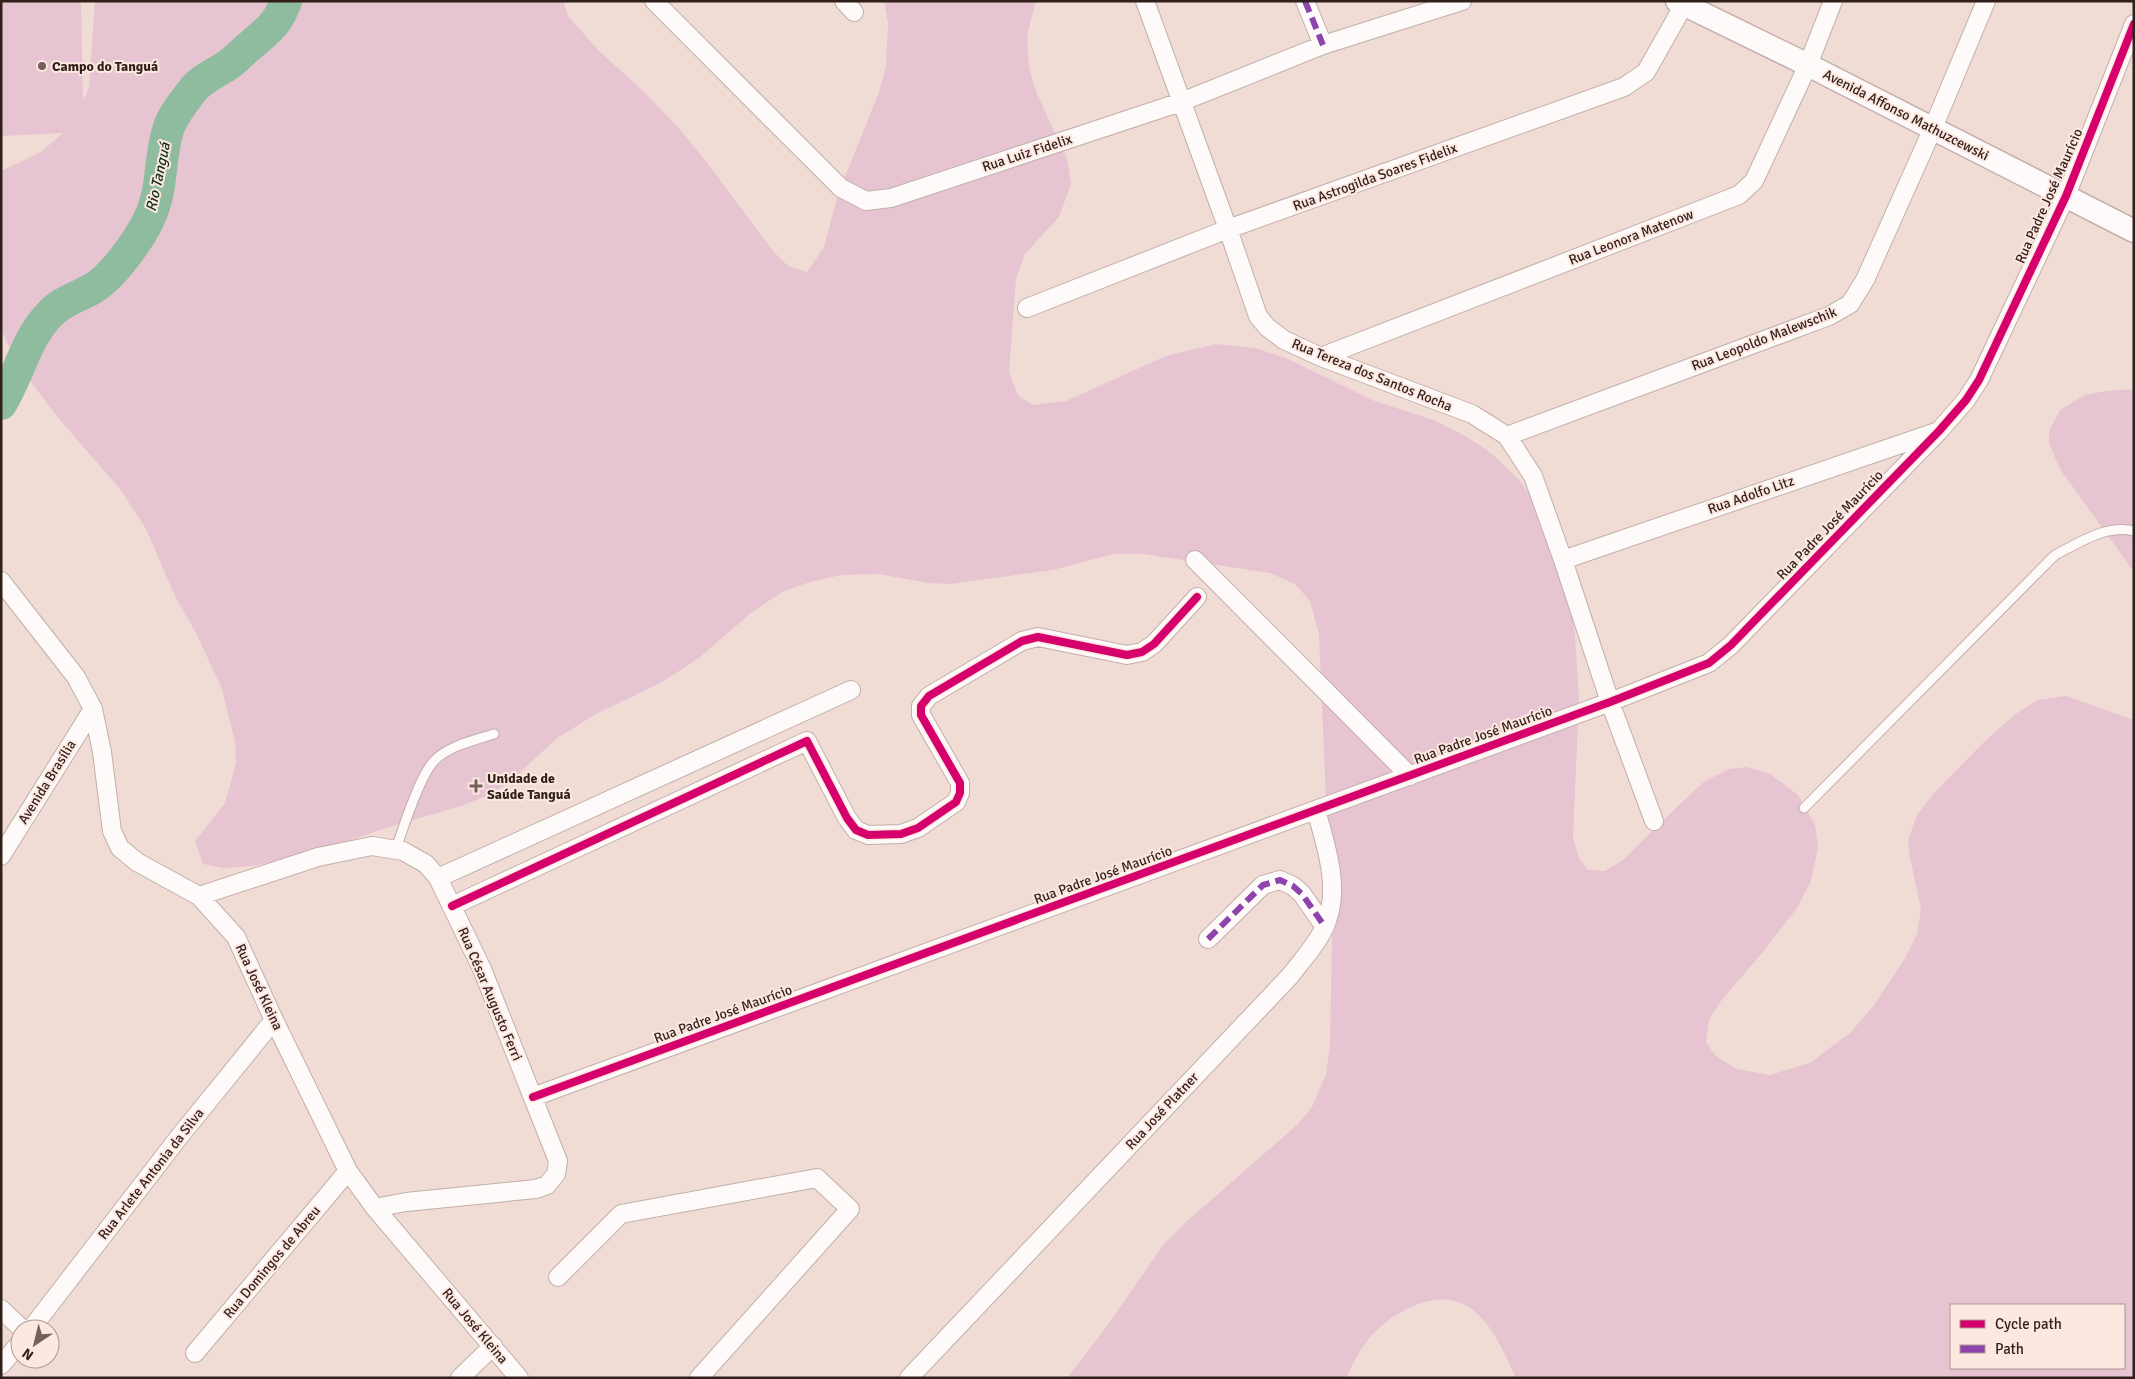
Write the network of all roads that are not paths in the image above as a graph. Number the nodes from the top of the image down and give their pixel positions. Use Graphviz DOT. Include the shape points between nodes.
graph roads {
  1 [pos="654,1"];
  2 [pos="1144,1"];
  3 [pos="1306,1"];
  4 [pos="1462,1"];
  5 [pos="1833,1"];
  6 [pos="1986,1"];
  7 [pos="1683,2"];
  8 [pos="2134,24"];
  9 [pos="1323,45"];
  10 [pos="1808,65"];
  11 [pos="1181,102"];
  12 [pos="1934,128"];
  13 [pos="2066,196"];
  14 [pos="1228,229"];
  15 [pos="2134,231"];
  16 [pos="1027,308"];
  17 [pos="1321,356"];
  18 [pos="1939,431"];
  19 [pos="1507,436"];
  20 [pos="2134,531"];
  21 [pos="1195,560"];
  22 [pos="1563,560"];
  23 [pos="1,581"];
  24 [pos="1197,597"];
  25 [pos="852,690"];
  26 [pos="1610,702"];
  27 [pos="93,709"];
  28 [pos="494,734"];
  29 [pos="1410,776"];
  30 [pos="1804,808"];
  31 [pos="1316,810"];
  32 [pos="1654,821"];
  33 [pos="396,849"];
  34 [pos="1,856"];
  35 [pos="438,878"];
  36 [pos="199,896"];
  37 [pos="452,906"];
  38 [pos="1325,926"];
  39 [pos="1208,939"];
  40 [pos="274,1020"];
  41 [pos="533,1097"];
  42 [pos="348,1171"];
  43 [pos="375,1208"];
  44 [pos="558,1277"];
  45 [pos="1,1309"];
  46 [pos="12,1319"];
  47 [pos="39,1319"];
  48 [pos="493,1346"];
  49 [pos="195,1353"];
  50 [pos="10,1355"];
  51 [pos="1,1365"];
  52 [pos="460,1378"];
  53 [pos="519,1378"];
  54 [pos="699,1378"];
  55 [pos="910,1378"];
  1 -- 11 [label="street, Rua Luiz Fidelix" via="841,188 866,201 891,198"];
  2 -- 11 [label="street, Rua Tereza dos Santos Rocha"];
  3 -- 9 [label="street"];
  4 -- 9 [label="street, Rua Luiz Fidelix"];
  5 -- 10 [label="street, Rua Leonora Matenow"];
  6 -- 12 [label="street, Rua Leopoldo Malewschik"];
  7 -- 10 [label="street, Avenida Affonso Mathuzcewski"];
  7 -- 14 [label="street, Rua Astrogilda Soares Fidelix" via="1646,72 1624,87"];
  8 -- 13 [label="street, Rua Padre José Maurício"];
  9 -- 11 [label="street, Rua Luiz Fidelix"];
  10 -- 12 [label="street, Avenida Affonso Mathuzcewski"];
  10 -- 17 [label="street, Rua Leonora Matenow" via="1754,181 1738,195"];
  11 -- 14 [label="street, Rua Tereza dos Santos Rocha"];
  12 -- 13 [label="street, Avenida Affonso Mathuzcewski"];
  12 -- 19 [label="street, Rua Leopoldo Malewschik" via="1865,280 1850,304 1829,316"];
  13 -- 15 [label="street, Avenida Affonso Mathuzcewski"];
  13 -- 18 [label="street, Rua Padre José Maurício" via="1979,380"];
  14 -- 16 [label="street, Rua Astrogilda Soares Fidelix"];
  14 -- 17 [label="street, Rua Tereza dos Santos Rocha" via="1258,316 1284,340"];
  17 -- 19 [label="street, Rua Tereza dos Santos Rocha" via="1472,414"];
  18 -- 22 [label="street, Rua Adolfo Litz"];
  18 -- 26 [label="street, Rua Padre José Maurício" via="1731,645 1709,663"];
  19 -- 22 [label="street, Rua Tereza dos Santos Rocha" via="1532,476"];
  20 -- 30 [label="lane" via="2124,529 2100,533 2055,555"];
  21 -- 29 [label="street"];
  22 -- 26 [label="street, Rua Tereza dos Santos Rocha"];
  23 -- 27 [label="street, Rua José Kleina" via="76,677"];
  24 -- 37 [label="street" via="1154,644 1142,652 1127,655 1038,636 1022,641 929,696 921,706 921,715 960,782 960,793 956,802 918,828 901,834 868,835 856,830 807,742"];
  25 -- 35 [label="street"];
  26 -- 29 [label="street, Rua Padre José Maurício"];
  26 -- 32 [label="street, Rua Tereza dos Santos Rocha"];
  27 -- 34 [label="street, Avenida Brasília"];
  27 -- 36 [label="street, Rua José Kleina" via="112,831 120,848 137,862"];
  28 -- 33 [label="lane" via="457,747 433,761"];
  29 -- 31 [label="street, Rua Padre José Maurício"];
  31 -- 38 [label="street, Rua José Platner" via="1330,862 1332,888"];
  31 -- 41 [label="street, Rua Padre José Maurício"];
  33 -- 35 [label="street, Rua César Augusto Ferri" via="426,864"];
  33 -- 36 [label="street, Rua César Augusto Ferri" via="372,846 318,857"];
  35 -- 37 [label="street, Rua César Augusto Ferri"];
  36 -- 40 [label="street, Rua José Kleina" via="236,937"];
  37 -- 41 [label="street, Rua César Augusto Ferri" via="482,969"];
  38 -- 39 [label="street" via="1302,894 1280,880 1263,884"];
  38 -- 55 [label="street, Rua José Platner" via="1317,942 1290,976"];
  40 -- 42 [label="street, Rua José Kleina"];
  40 -- 47 [label="street, Rua Arlete Antonia da Silva"];
  41 -- 43 [label="street, Rua César Augusto Ferri" via="558,1161 556,1174 548,1185"];
  42 -- 43 [label="street, Rua José Kleina"];
  42 -- 49 [label="street, Rua Domingos de Abreu"];
  43 -- 48 [label="street, Rua José Kleina"];
  44 -- 54 [label="street" via="621,1214 817,1178 850,1208"];
  45 -- 46 [label="street"];
  48 -- 52 [label="street"];
  48 -- 53 [label="street, Rua José Kleina"];
  50 -- 51 [label="street"];
}
